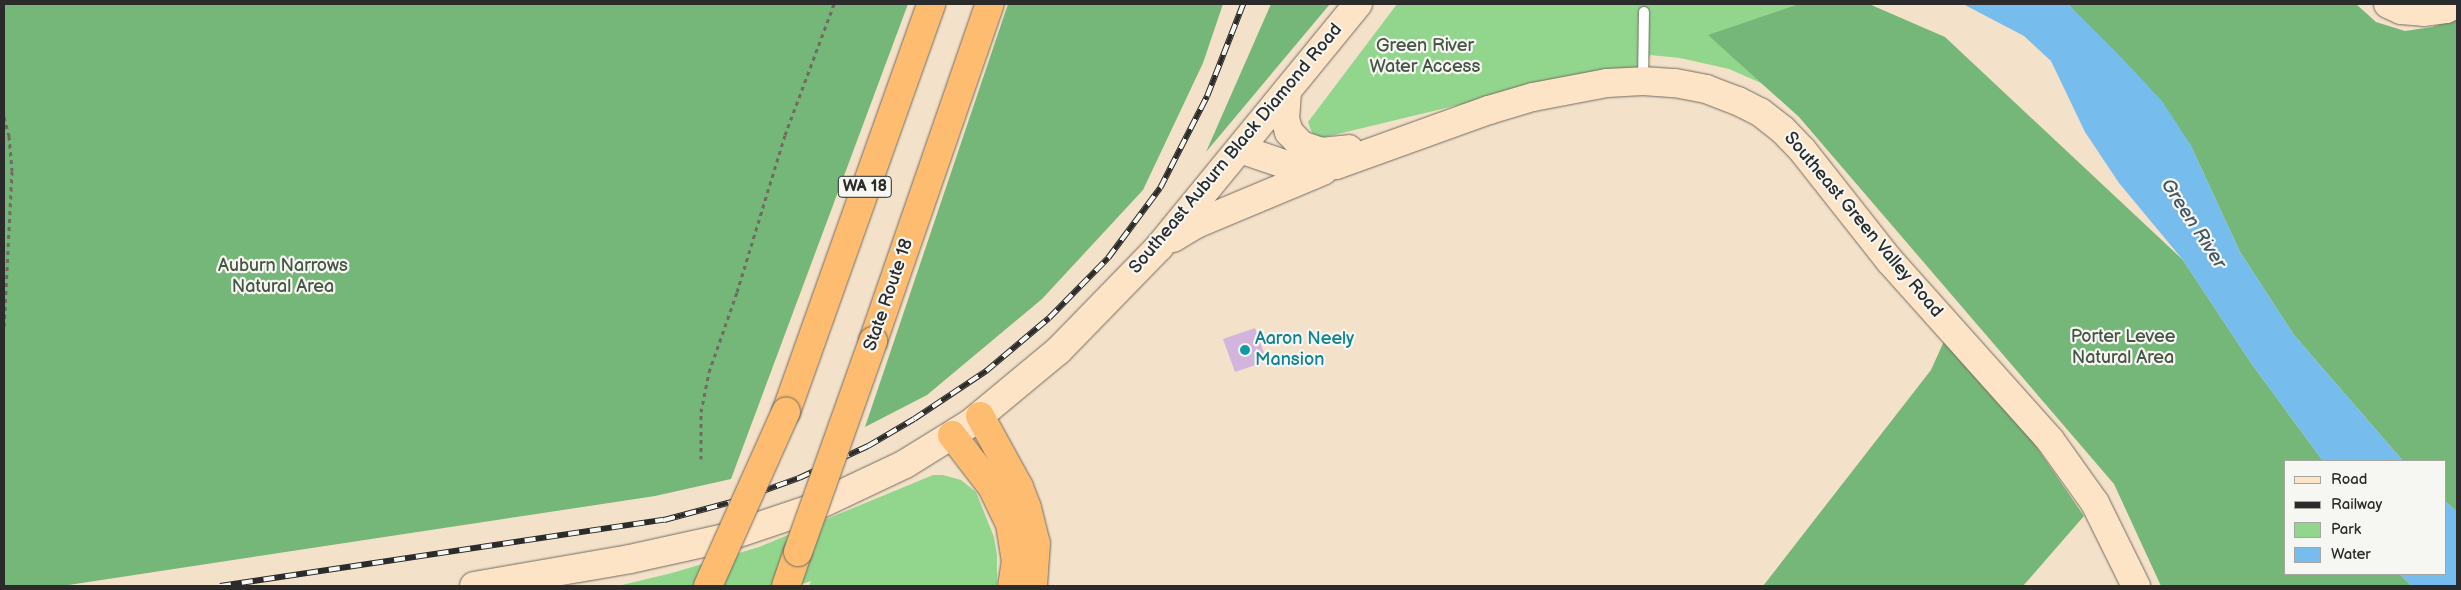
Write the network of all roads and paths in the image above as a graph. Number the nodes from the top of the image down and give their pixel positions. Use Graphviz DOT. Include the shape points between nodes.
graph roads {
  1 [pos="834,4"];
  2 [pos="931,4"];
  3 [pos="990,4"];
  4 [pos="1358,4"];
  5 [pos="2388,4"];
  6 [pos="2457,4"];
  7 [pos="1644,12"];
  8 [pos="1643,81"];
  9 [pos="1287,92"];
  10 [pos="4,117"];
  11 [pos="1417,136"];
  12 [pos="1240,149"];
  13 [pos="1336,165"];
  14 [pos="1159,247"];
  15 [pos="4,328"];
  16 [pos="786,412"];
  17 [pos="980,416"];
  18 [pos="952,435"];
  19 [pos="702,459"];
  20 [pos="798,552"];
  21 [pos="474,586"];
  22 [pos="708,586"];
  23 [pos="728,586"];
  24 [pos="786,586"];
  25 [pos="793,586"];
  26 [pos="1012,586"];
  27 [pos="1033,586"];
  28 [pos="2136,586"];
  1 -- 19 [label="path" via="785,135 738,292 708,372 700,412"];
  2 -- 16 [label="highway, WA 18"];
  3 -- 20 [label="highway, State Route 18, bridge"];
  4 -- 9 [label="street, Southeast Auburn Black Diamond Road"];
  5 -- 6 [label="street" via="2401,10 2423,12"];
  7 -- 8 [label="lane"];
  8 -- 11 [label="street, Southeast Green Valley Road" via="1607,83 1533,97"];
  8 -- 28 [label="street, Southeast Green Valley Road" via="1706,89 1738,100 1760,112 1796,144 1890,261 2050,440 2095,503"];
  9 -- 11 [label="street" via="1285,119 1289,132 1302,145 1321,152"];
  9 -- 12 [label="street, Southeast Auburn Black Diamond Road"];
  10 -- 15 [label="path" via="12,171"];
  11 -- 13 [label="street, Southeast Green Valley Road"];
  12 -- 13 [label="street, Southeast Green Valley Road" via="1293,167 1313,169"];
  12 -- 14 [label="street, Southeast Auburn Black Diamond Road"];
  13 -- 14 [label="street" via="1196,224"];
  14 -- 17 [label="street, Southeast Auburn Black Diamond Road" via="1059,350"];
  16 -- 22 [label="highway, bridge"];
  16 -- 23 [label="highway, WA 18, bridge"];
  17 -- 18 [label="street, Southeast Auburn Black Diamond Road"];
  17 -- 27 [label="highway" via="1016,480 1027,508 1036,543"];
  18 -- 21 [label="street, Southeast Auburn Black Diamond Road" via="905,464 810,509 721,539 630,559"];
  18 -- 26 [label="highway" via="992,487 1010,524 1016,561"];
  20 -- 24 [label="highway, State Route 18"];
  20 -- 25 [label="highway"];
}
